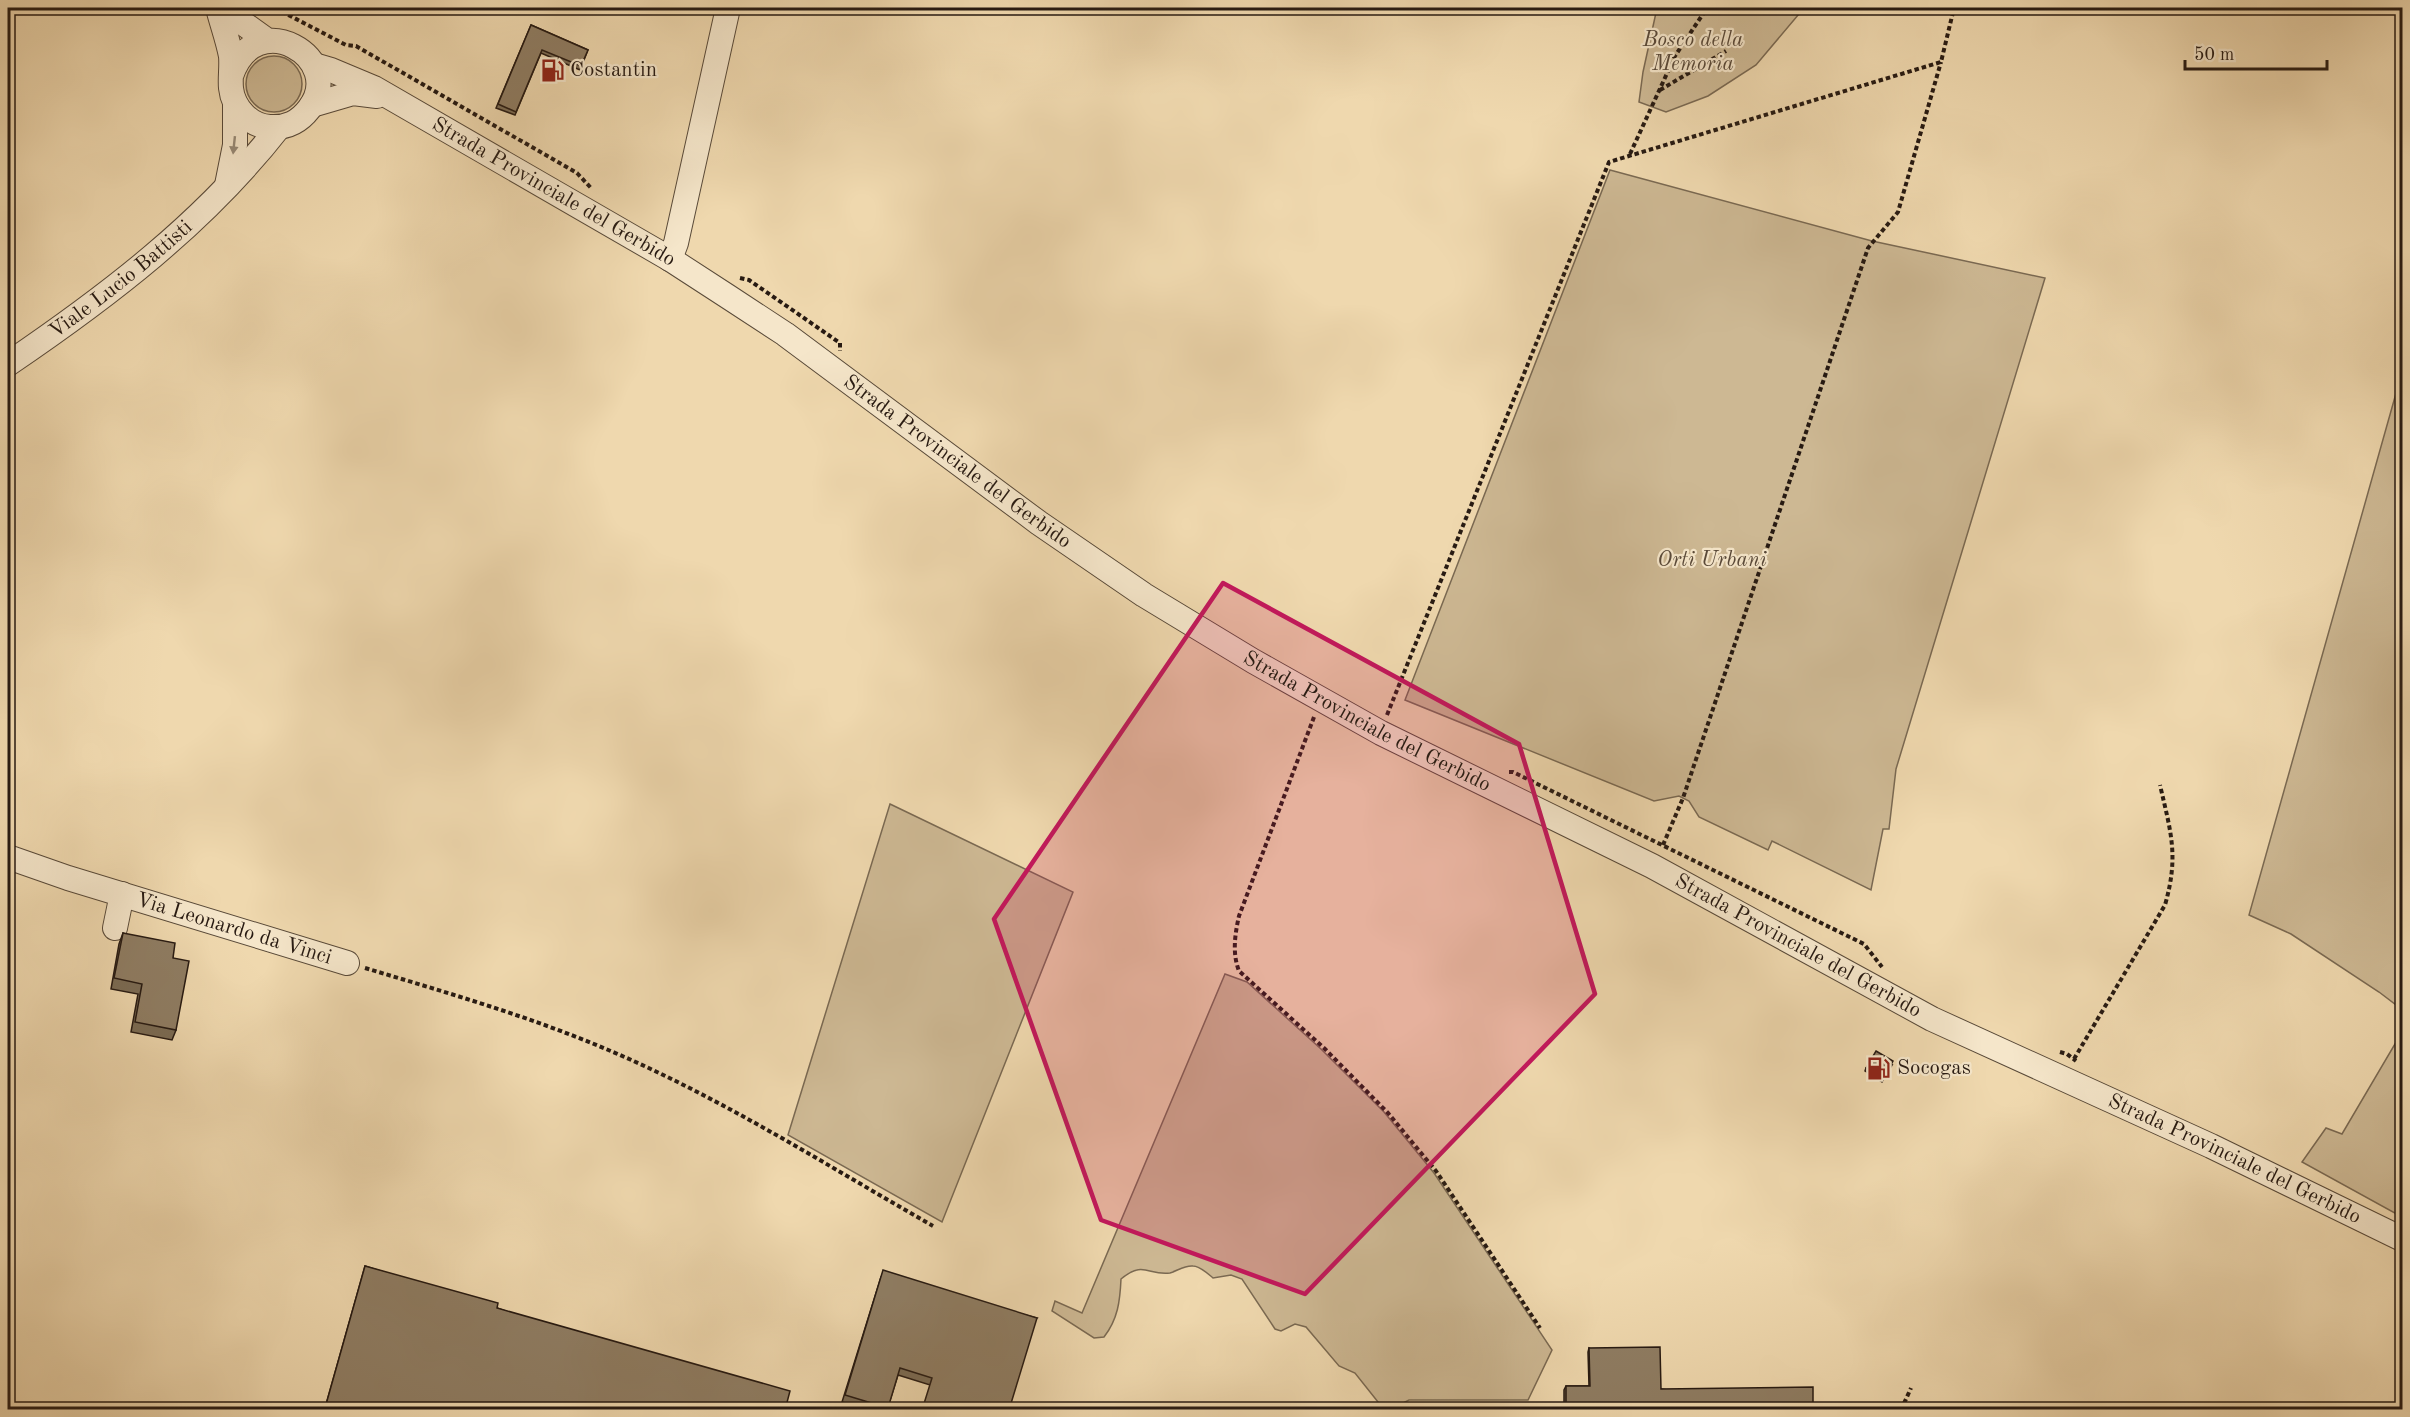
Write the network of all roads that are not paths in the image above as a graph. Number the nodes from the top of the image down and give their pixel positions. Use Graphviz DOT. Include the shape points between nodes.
graph roads {
  1 [pos="218,8"];
  2 [pos="225,8"];
  3 [pos="728,8"];
  4 [pos="268,41"];
  5 [pos="314,65"];
  6 [pos="231,76"];
  7 [pos="391,98"];
  8 [pos="235,102"];
  9 [pos="312,105"];
  10 [pos="279,127"];
  11 [pos="226,188"];
  12 [pos="670,259"];
  13 [pos="8,364"];
  14 [pos="8,857"];
  15 [pos="122,894"];
  16 [pos="115,927"];
  17 [pos="346,963"];
  18 [pos="2403,1239"];
  1 -- 6 [label="street" via="231,57"];
  2 -- 4 [label="street, Strada Provinciale del Gerbido"];
  3 -- 12 [label="street"];
  4 -- 5 [label="street, Strada Provinciale del Gerbido" via="295,45"];
  4 -- 6 [label="street" via="243,52"];
  5 -- 7 [label="street, Strada Provinciale del Gerbido"];
  5 -- 9 [label="street" via="318,78"];
  6 -- 8 [label="street"];
  7 -- 9 [label="street, Strada Provinciale del Gerbido" via="353,93"];
  7 -- 12 [label="street, Strada Provinciale del Gerbido"];
  8 -- 10 [label="street" via="253,122"];
  8 -- 11 [label="street, one-way" via="235,145"];
  9 -- 10 [label="street, Strada Provinciale del Gerbido" via="292,124"];
  10 -- 11 [label="street, Viale Lucio Battisti"];
  11 -- 13 [label="street, Viale Lucio Battisti" via="140,268"];
  12 -- 18 [label="street, Strada Provinciale del Gerbido" via="785,334 1086,556 1253,661 1381,733 1652,866 1932,1019 2072,1067"];
  14 -- 15 [label="street, Via Leonardo da Vinci"];
  15 -- 16 [label="street, Via Leonardo da Vinci"];
  15 -- 17 [label="street, Via Leonardo da Vinci"];
}
